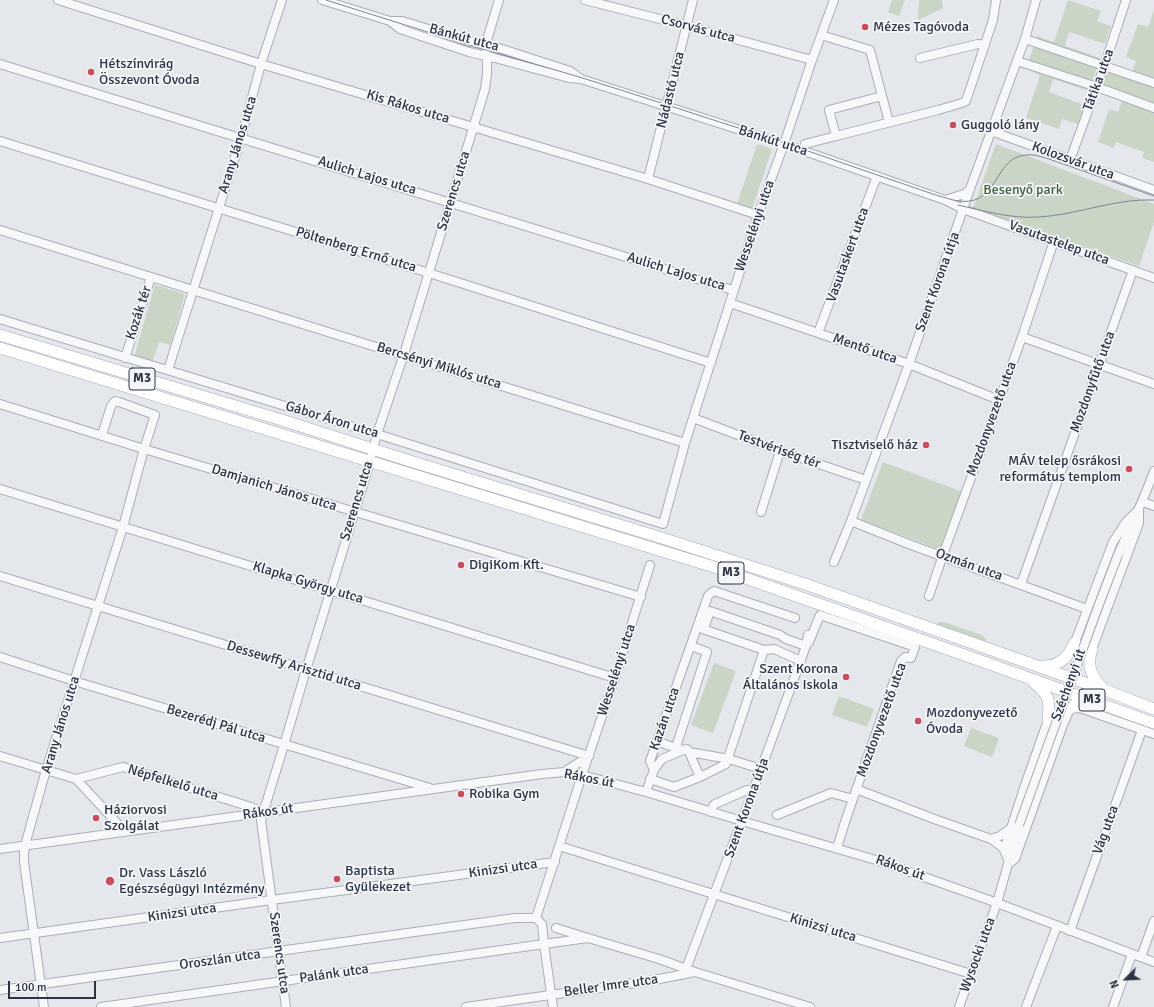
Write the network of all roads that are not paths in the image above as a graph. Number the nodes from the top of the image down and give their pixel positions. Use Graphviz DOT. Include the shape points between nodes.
graph roads {
  1 [pos="58,0"];
  2 [pos="282,0"];
  3 [pos="322,0"];
  4 [pos="500,0"];
  5 [pos="584,0"];
  6 [pos="693,0"];
  7 [pos="834,0"];
  8 [pos="996,0"];
  9 [pos="1036,0"];
  10 [pos="1126,0"];
  11 [pos="390,21"];
  12 [pos="687,26"];
  13 [pos="821,35"];
  14 [pos="1025,39"];
  15 [pos="486,45"];
  16 [pos="985,45"];
  17 [pos="486,56"];
  18 [pos="920,58"];
  19 [pos="812,60"];
  20 [pos="1016,61"];
  21 [pos="0,64"];
  22 [pos="261,64"];
  23 [pos="1104,66"];
  24 [pos="581,79"];
  25 [pos="1154,83"];
  26 [pos="1096,87"];
  27 [pos="882,96"];
  28 [pos="666,107"];
  29 [pos="1154,108"];
  30 [pos="889,122"];
  31 [pos="473,127"];
  32 [pos="991,131"];
  33 [pos="836,136"];
  34 [pos="241,138"];
  35 [pos="0,141"];
  36 [pos="784,144"];
  37 [pos="806,144"];
  38 [pos="1070,160"];
  39 [pos="877,176"];
  40 [pos="648,180"];
  41 [pos="970,189"];
  42 [pos="1154,190"];
  43 [pos="945,200"];
  44 [pos="450,202"];
  45 [pos="219,208"];
  46 [pos="964,209"];
  47 [pos="758,215"];
  48 [pos="0,230"];
  49 [pos="1054,241"];
  50 [pos="1133,270"];
  51 [pos="429,273"];
  52 [pos="151,277"];
  53 [pos="1154,278"];
  54 [pos="194,290"];
  55 [pos="734,290"];
  56 [pos="730,303"];
  57 [pos="0,319"];
  58 [pos="818,333"];
  59 [pos="0,335"];
  60 [pos="1022,337"];
  61 [pos="0,348"];
  62 [pos="404,354"];
  63 [pos="125,358"];
  64 [pos="711,363"];
  65 [pos="909,364"];
  66 [pos="1100,365"];
  67 [pos="168,370"];
  68 [pos="1154,384"];
  69 [pos="999,400"];
  70 [pos="0,404"];
  71 [pos="693,418"];
  72 [pos="377,434"];
  73 [pos="102,435"];
  74 [pos="685,443"];
  75 [pos="144,448"];
  76 [pos="373,449"];
  77 [pos="780,451"];
  78 [pos="369,462"];
  79 [pos="1154,471"];
  80 [pos="866,480"];
  81 [pos="0,489"];
  82 [pos="1141,505"];
  83 [pos="1154,506"];
  84 [pos="355,512"];
  85 [pos="761,512"];
  86 [pos="851,521"];
  87 [pos="663,524"];
  88 [pos="123,526"];
  89 [pos="943,555"];
  90 [pos="834,562"];
  91 [pos="650,565"];
  92 [pos="0,576"];
  93 [pos="1020,584"];
  94 [pos="330,590"];
  95 [pos="929,596"];
  96 [pos="641,597"];
  97 [pos="98,606"];
  98 [pos="1087,609"];
  99 [pos="795,618"];
  100 [pos="700,628"];
  101 [pos="783,637"];
  102 [pos="1075,642"];
  103 [pos="691,646"];
  104 [pos="806,646"];
  105 [pos="774,649"];
  106 [pos="1092,649"];
  107 [pos="764,650"];
  108 [pos="0,657"];
  109 [pos="911,658"];
  110 [pos="801,661"];
  111 [pos="1037,666"];
  112 [pos="306,670"];
  113 [pos="615,678"];
  114 [pos="1029,678"];
  115 [pos="74,681"];
  116 [pos="1105,690"];
  117 [pos="1093,700"];
  118 [pos="1070,709"];
  119 [pos="1154,709"];
  120 [pos="1048,720"];
  121 [pos="1154,723"];
  122 [pos="1062,725"];
  123 [pos="1142,730"];
  124 [pos="1154,734"];
  125 [pos="658,742"];
  126 [pos="284,744"];
  127 [pos="683,749"];
  128 [pos="0,756"];
  129 [pos="589,756"];
  130 [pos="728,759"];
  131 [pos="46,770"];
  132 [pos="654,770"];
  133 [pos="761,770"];
  134 [pos="564,772"];
  135 [pos="582,775"];
  136 [pos="700,777"];
  137 [pos="76,780"];
  138 [pos="399,780"];
  139 [pos="650,780"];
  140 [pos="409,782"];
  141 [pos="432,789"];
  142 [pos="856,789"];
  143 [pos="754,791"];
  144 [pos="408,792"];
  145 [pos="646,792"];
  146 [pos="395,795"];
  147 [pos="853,799"];
  148 [pos="231,800"];
  149 [pos="263,812"];
  150 [pos="711,812"];
  151 [pos="777,815"];
  152 [pos="228,817"];
  153 [pos="742,821"];
  154 [pos="1015,827"];
  155 [pos="120,832"];
  156 [pos="991,839"];
  157 [pos="26,846"];
  158 [pos="559,846"];
  159 [pos="837,848"];
  160 [pos="0,849"];
  161 [pos="1004,850"];
  162 [pos="554,862"];
  163 [pos="1008,863"];
  164 [pos="714,895"];
  165 [pos="271,900"];
  166 [pos="997,903"];
  167 [pos="536,918"];
  168 [pos="1154,921"];
  169 [pos="1057,926"];
  170 [pos="556,928"];
  171 [pos="1070,931"];
  172 [pos="34,934"];
  173 [pos="0,938"];
  174 [pos="588,938"];
  175 [pos="544,944"];
  176 [pos="278,952"];
  177 [pos="1132,954"];
  178 [pos="1141,957"];
  179 [pos="1154,962"];
  180 [pos="686,969"];
  181 [pos="695,972"];
  182 [pos="972,974"];
  183 [pos="283,981"];
  184 [pos="41,985"];
  185 [pos="0,990"];
  186 [pos="551,995"];
  187 [pos="44,1007"];
  188 [pos="101,1007"];
  189 [pos="286,1007"];
  190 [pos="466,1007"];
  191 [pos="553,1007"];
  192 [pos="810,1007"];
  193 [pos="960,1007"];
  194 [pos="1026,1007"];
  195 [pos="1113,1007"];
  1 -- 22 [label="street, Kis Rákos utca"];
  2 -- 22 [label="street, Arany János utca"];
  3 -- 11 [label="street, Bánkút utca"];
  4 -- 15 [label="street, Szerencs utca"];
  5 -- 12 [label="street, Csorvás utca"];
  6 -- 12 [label="street, Nádastó utca"];
  7 -- 13 [label="street, Wesselényi utca"];
  8 -- 16 [label="street"];
  9 -- 14 [label="street, Szent Korona útja"];
  10 -- 23 [label="street, Tátika utca"];
  11 -- 15 [label="street, Bánkút utca" via="402,21"];
  11 -- 17 [label="street, Bánkút utca" via="400,29"];
  12 -- 19 [label="street, Csorvás utca"];
  12 -- 28 [label="street, Nádastó utca"];
  13 -- 19 [label="street, Wesselényi utca"];
  13 -- 27 [label="street" via="870,50"];
  14 -- 20 [label="street, Szent Korona útja"];
  14 -- 23 [label="street"];
  15 -- 17 [label="street, Szerencs utca"];
  15 -- 24 [label="street, Bánkút utca" via="570,71"];
  16 -- 18 [label="street" via="978,44"];
  16 -- 30 [label="street" via="966,101"];
  17 -- 24 [label="street, Bánkút utca"];
  17 -- 31 [label="street, Szerencs utca" via="485,89"];
  19 -- 36 [label="street, Wesselényi utca"];
  20 -- 26 [label="street"];
  20 -- 32 [label="street, Szent Korona útja"];
  21 -- 34 [label="street, Aulich Lajos utca"];
  22 -- 31 [label="street, Kis Rákos utca"];
  22 -- 34 [label="street, Arany János utca"];
  23 -- 25 [label="street"];
  23 -- 26 [label="street, Tátika utca"];
  24 -- 28 [label="street, Bánkút utca"];
  26 -- 29 [label="street"];
  26 -- 38 [label="street, Tátika utca"];
  27 -- 30 [label="street"];
  27 -- 33 [label="street" via="829,110"];
  28 -- 36 [label="street, Bánkút utca"];
  28 -- 40 [label="street, Nádastó utca"];
  30 -- 33 [label="street"];
  31 -- 40 [label="street, Kis Rákos utca"];
  31 -- 44 [label="street, Szerencs utca"];
  32 -- 38 [label="street, Kolozsvár utca"];
  32 -- 41 [label="street, Szent Korona útja"];
  33 -- 37 [label="street"];
  34 -- 44 [label="street, Aulich Lajos utca"];
  34 -- 45 [label="street, Arany János utca"];
  35 -- 45 [label="street, Pöltenberg Ernő utca"];
  36 -- 39 [label="street, Bánkút utca"];
  36 -- 47 [label="street, Wesselényi utca"];
  38 -- 42 [label="street, Kolozsvár utca"];
  39 -- 43 [label="street, Bánkút utca"];
  39 -- 58 [label="street, Vasutaskert utca"];
  40 -- 47 [label="street, Kis Rákos utca"];
  41 -- 43 [label="street" via="964,194"];
  41 -- 46 [label="street, Szent Korona útja"];
  43 -- 46 [label="street, Bánkút utca"];
  44 -- 51 [label="street, Szerencs utca"];
  44 -- 55 [label="street, Aulich Lajos utca"];
  45 -- 51 [label="street, Pöltenberg Ernő utca"];
  45 -- 54 [label="street, Arany János utca"];
  46 -- 49 [label="street, Vasutastelep utca"];
  46 -- 65 [label="street, Szent Korona útja"];
  47 -- 55 [label="street, Wesselényi utca"];
  48 -- 52 [label="street"];
  49 -- 50 [label="street, Vasutastelep utca"];
  49 -- 60 [label="street, Mozdonyvezető utca"];
  50 -- 53 [label="street, Vasutastelep utca"];
  50 -- 66 [label="street, Mozdonyfűtő utca"];
  51 -- 62 [label="street, Szerencs utca"];
  51 -- 64 [label="street, Pöltenberg Ernő utca"];
  52 -- 54 [label="street, Kozák tér"];
  52 -- 63 [label="street, Kozák tér"];
  54 -- 62 [label="street, Bercsényi Miklós utca"];
  54 -- 67 [label="street"];
  55 -- 56 [label="street, Wesselényi utca"];
  56 -- 58 [label="street, Mentő utca"];
  56 -- 64 [label="street, Wesselényi utca"];
  57 -- 63 [label="street, Gábor Áron utca"];
  58 -- 65 [label="street, Mentő utca"];
  59 -- 76 [label="main road, M3"];
  60 -- 66 [label="street"];
  60 -- 69 [label="street, Mozdonyvezető utca"];
  61 -- 78 [label="main road, M3"];
  62 -- 72 [label="street, Szerencs utca"];
  62 -- 74 [label="street, Bercsényi Miklós utca"];
  63 -- 67 [label="street, Gábor Áron utca"];
  64 -- 71 [label="street, Wesselényi utca"];
  65 -- 69 [label="street, Mentő utca"];
  65 -- 80 [label="street, Szent Korona útja"];
  66 -- 68 [label="street"];
  66 -- 93 [label="street, Mozdonyfűtő utca"];
  67 -- 72 [label="street, Gábor Áron utca"];
  69 -- 89 [label="street, Mozdonyvezető utca"];
  70 -- 73 [label="street, Damjanich János utca"];
  71 -- 74 [label="street, Wesselényi utca"];
  71 -- 77 [label="street, Testvériség tér"];
  72 -- 76 [label="street, Szerencs utca"];
  72 -- 87 [label="street, Gábor Áron utca"];
  73 -- 75 [label="street, Damjanich János utca"];
  73 -- 75 [label="street" via="111,406 118,402 155,415"];
  74 -- 87 [label="street, Wesselényi utca"];
  75 -- 84 [label="street, Damjanich János utca"];
  75 -- 88 [label="street, Arany János utca"];
  76 -- 78 [label="street, Szerencs utca"];
  76 -- 111 [label="main road, M3" via="745,565"];
  77 -- 80 [label="street, Testvériség tér"];
  77 -- 85 [label="street"];
  78 -- 84 [label="street, Szerencs utca"];
  78 -- 114 [label="main road, M3" via="712,566"];
  79 -- 82 [label="street, Széchenyi út"];
  80 -- 86 [label="street, Szent Korona útja"];
  81 -- 88 [label="street, Klapka György utca"];
  82 -- 83 [label="street"];
  82 -- 98 [label="street" via="1113,542"];
  82 -- 106 [label="street" via="1139,523"];
  82 -- 154 [label="street, Széchenyi út, bridge" via="1118,555"];
  84 -- 94 [label="street, Szerencs utca"];
  84 -- 96 [label="street, Damjanich János utca"];
  86 -- 89 [label="street, Ozmán utca"];
  86 -- 90 [label="street, Szent Korona útja"];
  88 -- 94 [label="street, Klapka György utca"];
  88 -- 97 [label="street, Arany János utca"];
  89 -- 93 [label="street, Ozmán utca"];
  89 -- 95 [label="street, Mozdonyvezető utca"];
  91 -- 96 [label="street, Wesselényi utca"];
  92 -- 97 [label="street, Dessewffy Arisztid utca"];
  93 -- 98 [label="street, Ozmán utca"];
  94 -- 112 [label="street, Szerencs utca"];
  94 -- 113 [label="street, Klapka György utca"];
  96 -- 113 [label="street, Wesselényi utca"];
  97 -- 112 [label="street, Dessewffy Arisztid utca"];
  97 -- 115 [label="street, Arany János utca"];
  98 -- 102 [label="street"];
  99 -- 100 [label="street" via="714,591 708,596"];
  100 -- 101 [label="street" via="710,611"];
  100 -- 103 [label="street, Kazán utca"];
  100 -- 107 [label="street"];
  101 -- 104 [label="street"];
  101 -- 105 [label="street"];
  102 -- 106 [label="street" via="1080,652 1086,653"];
  102 -- 111 [label="main road" via="1070,652 1058,663"];
  103 -- 125 [label="street, Kazán utca"];
  103 -- 127 [label="street, Kazán utca" via="707,652"];
  104 -- 109 [label="street, Szent Korona útja" via="820,615 915,647"];
  104 -- 110 [label="street, Szent Korona útja"];
  105 -- 107 [label="street"];
  105 -- 110 [label="street"];
  106 -- 116 [label="main road" via="1089,658 1091,670 1098,684"];
  107 -- 130 [label="street"];
  108 -- 115 [label="street, Bezerédj Pál utca"];
  109 -- 142 [label="street, Mozdonyvezető utca" via="905,657 901,661"];
  110 -- 133 [label="street, Szent Korona útja"];
  111 -- 116 [label="main road, M3"];
  112 -- 126 [label="street, Szerencs utca"];
  112 -- 129 [label="street, Dessewffy Arisztid utca"];
  113 -- 129 [label="street, Wesselényi utca"];
  114 -- 117 [label="main road, M3"];
  114 -- 120 [label="main road" via="1046,695 1050,705"];
  115 -- 126 [label="street, Bezerédj Pál utca"];
  115 -- 131 [label="street, Arany János utca"];
  116 -- 119 [label="main road, M3"];
  117 -- 118 [label="main road" via="1081,701"];
  117 -- 121 [label="main road, M3"];
  118 -- 122 [label="street"];
  118 -- 123 [label="street" via="1080,708"];
  120 -- 122 [label="street"];
  120 -- 154 [label="street"];
  122 -- 163 [label="street" via="1016,859"];
  123 -- 124 [label="street"];
  123 -- 171 [label="street, Vág utca"];
  125 -- 127 [label="street"];
  125 -- 132 [label="street, Kazán utca" via="650,761"];
  126 -- 138 [label="street, Bezerédj Pál utca"];
  126 -- 149 [label="street, Szerencs utca"];
  127 -- 130 [label="street"];
  127 -- 132 [label="street" via="662,759"];
  127 -- 136 [label="street"];
  128 -- 131 [label="street"];
  129 -- 134 [label="street"];
  129 -- 135 [label="street, Wesselényi utca"];
  130 -- 133 [label="street"];
  130 -- 136 [label="street" via="726,764"];
  131 -- 137 [label="street"];
  131 -- 157 [label="street, Arany János utca"];
  132 -- 139 [label="street, Kazán utca"];
  133 -- 143 [label="street, Szent Korona útja"];
  134 -- 135 [label="street, Rákos út"];
  134 -- 141 [label="street, Rákos út"];
  135 -- 145 [label="street, Rákos út"];
  135 -- 158 [label="street, Wesselényi utca"];
  136 -- 139 [label="street" via="674,787"];
  137 -- 148 [label="street, Népfelkelő utca" via="123,768"];
  137 -- 155 [label="street" via="117,823"];
  138 -- 140 [label="street, Bezerédj Pál utca"];
  138 -- 144 [label="street"];
  138 -- 146 [label="street" via="400,788"];
  139 -- 145 [label="street, Kazán utca"];
  140 -- 141 [label="street, Bezerédj Pál utca"];
  140 -- 144 [label="street"];
  141 -- 144 [label="street, Rákos út"];
  142 -- 147 [label="street, Mozdonyvezető utca"];
  142 -- 156 [label="street, Mozdonyvezető utca"];
  143 -- 150 [label="street" via="747,790 715,804"];
  143 -- 153 [label="street, Szent Korona útja"];
  144 -- 146 [label="street, Rákos út"];
  145 -- 150 [label="street, Rákos út"];
  146 -- 149 [label="street, Rákos út"];
  147 -- 151 [label="street" via="831,793"];
  147 -- 159 [label="street, Mozdonyvezető utca"];
  148 -- 149 [label="street, Népfelkelő utca"];
  148 -- 152 [label="street, Népfelkelő utca" via="234,809"];
  149 -- 152 [label="street, Rákos út"];
  149 -- 165 [label="street, Szerencs utca" via="261,820"];
  150 -- 153 [label="street, Rákos út"];
  152 -- 155 [label="street, Rákos út"];
  153 -- 159 [label="street, Rákos út"];
  153 -- 164 [label="street, Szent Korona útja"];
  154 -- 156 [label="street"];
  154 -- 161 [label="street"];
  154 -- 163 [label="street, Széchenyi út"];
  155 -- 157 [label="street, Rákos út"];
  156 -- 161 [label="street, Mozdonyvezető utca"];
  157 -- 160 [label="street, Rákos út"];
  157 -- 172 [label="street, Arany János utca" via="24,862"];
  158 -- 162 [label="street, Wesselényi utca"];
  158 -- 164 [label="street, Kinizsi utca"];
  159 -- 166 [label="street, Rákos út"];
  161 -- 163 [label="street"];
  162 -- 165 [label="street, Kinizsi utca"];
  162 -- 167 [label="street, Wesselényi utca"];
  163 -- 166 [label="street, Széchenyi út"];
  164 -- 180 [label="street, Szent Korona útja"];
  164 -- 182 [label="street, Kinizsi utca"];
  165 -- 172 [label="street, Kinizsi utca"];
  165 -- 176 [label="street, Szerencs utca"];
  166 -- 169 [label="street, Rákos út"];
  166 -- 182 [label="street, Wysocki utca"];
  167 -- 175 [label="street" via="542,924"];
  167 -- 176 [label="street, Oroszlán utca" via="515,918"];
  168 -- 178 [label="street"];
  169 -- 171 [label="street, Rákos út"];
  169 -- 194 [label="street"];
  170 -- 174 [label="street, Beller Imre utca"];
  171 -- 177 [label="street, Rákos út"];
  172 -- 173 [label="street, Kinizsi utca"];
  172 -- 184 [label="street, Arany János utca"];
  174 -- 175 [label="street, Palánk utca"];
  174 -- 180 [label="street, Beller Imre utca"];
  175 -- 183 [label="street, Palánk utca"];
  175 -- 186 [label="street"];
  176 -- 183 [label="street, Szerencs utca"];
  176 -- 184 [label="street, Oroszlán utca"];
  177 -- 178 [label="street, Rákos út"];
  177 -- 195 [label="street"];
  178 -- 179 [label="street, Rákos út"];
  180 -- 181 [label="street, Beller Imre utca"];
  181 -- 186 [label="street, Beller Imre utca"];
  181 -- 192 [label="street"];
  182 -- 193 [label="street, Wysocki utca"];
  183 -- 188 [label="street, Palánk utca"];
  183 -- 189 [label="street, Szerencs utca"];
  184 -- 185 [label="street, Oroszlán utca"];
  184 -- 187 [label="street, Arany János utca"];
  186 -- 190 [label="street, Beller Imre utca"];
  186 -- 191 [label="street"];
}
